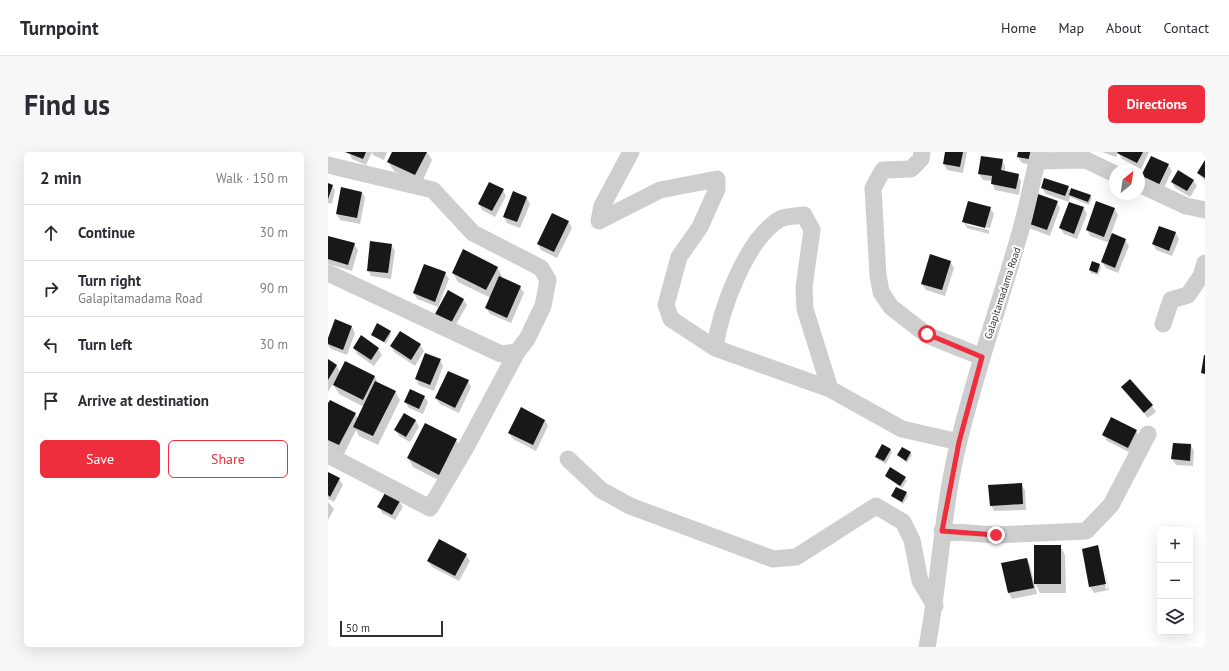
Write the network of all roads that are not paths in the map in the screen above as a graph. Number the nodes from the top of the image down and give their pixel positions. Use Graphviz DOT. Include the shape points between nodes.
graph roads {
  1 [pos="631,152"];
  2 [pos="922,152"];
  3 [pos="1038,156"];
  4 [pos="328,165"];
  5 [pos="1109,171"];
  6 [pos="1145,187"];
  7 [pos="1205,210"];
  8 [pos="1205,263"];
  9 [pos="328,273"];
  10 [pos="1163,324"];
  11 [pos="715,348"];
  12 [pos="517,352"];
  13 [pos="982,357"];
  14 [pos="830,389"];
  15 [pos="1148,434"];
  16 [pos="959,442"];
  17 [pos="328,455"];
  18 [pos="568,459"];
  19 [pos="942,531"];
  20 [pos="935,606"];
  21 [pos="927,647"];
  1 -- 11 [label="street" via="602,206 599,221 660,190 717,179 717,190 700,227 679,257 666,305 672,319"];
  2 -- 13 [label="street" via="920,159 911,169 883,170 873,188 881,292 891,307 927,334"];
  3 -- 5 [label="street" via="1086,160"];
  3 -- 13 [label="street, Galapitamadama Road" via="1018,242"];
  4 -- 12 [label="street" via="433,190 472,233 541,268 548,280 542,306 527,339"];
  6 -- 7 [label="street" via="1186,206"];
  8 -- 10 [label="street" via="1201,276 1188,295 1171,300"];
  9 -- 12 [label="street" via="501,354"];
  11 -- 14 [label="street"];
  11 -- 14 [label="street" via="729,291 757,240 780,219 804,215 812,230 804,286 805,309"];
  12 -- 17 [label="street" via="430,508"];
  13 -- 16 [label="street, Galapitamadama Road"];
  14 -- 16 [label="street" via="902,429"];
  15 -- 19 [label="street" via="1110,505 1086,531 996,535"];
  16 -- 19 [label="street, Galapitamadama Road"];
  18 -- 20 [label="street" via="601,490 630,506 773,559 796,557 876,506 902,522 912,540 920,581"];
  19 -- 20 [label="street, Galapitamadama Road"];
  20 -- 21 [label="street, Galapitamadama Road"];
}
